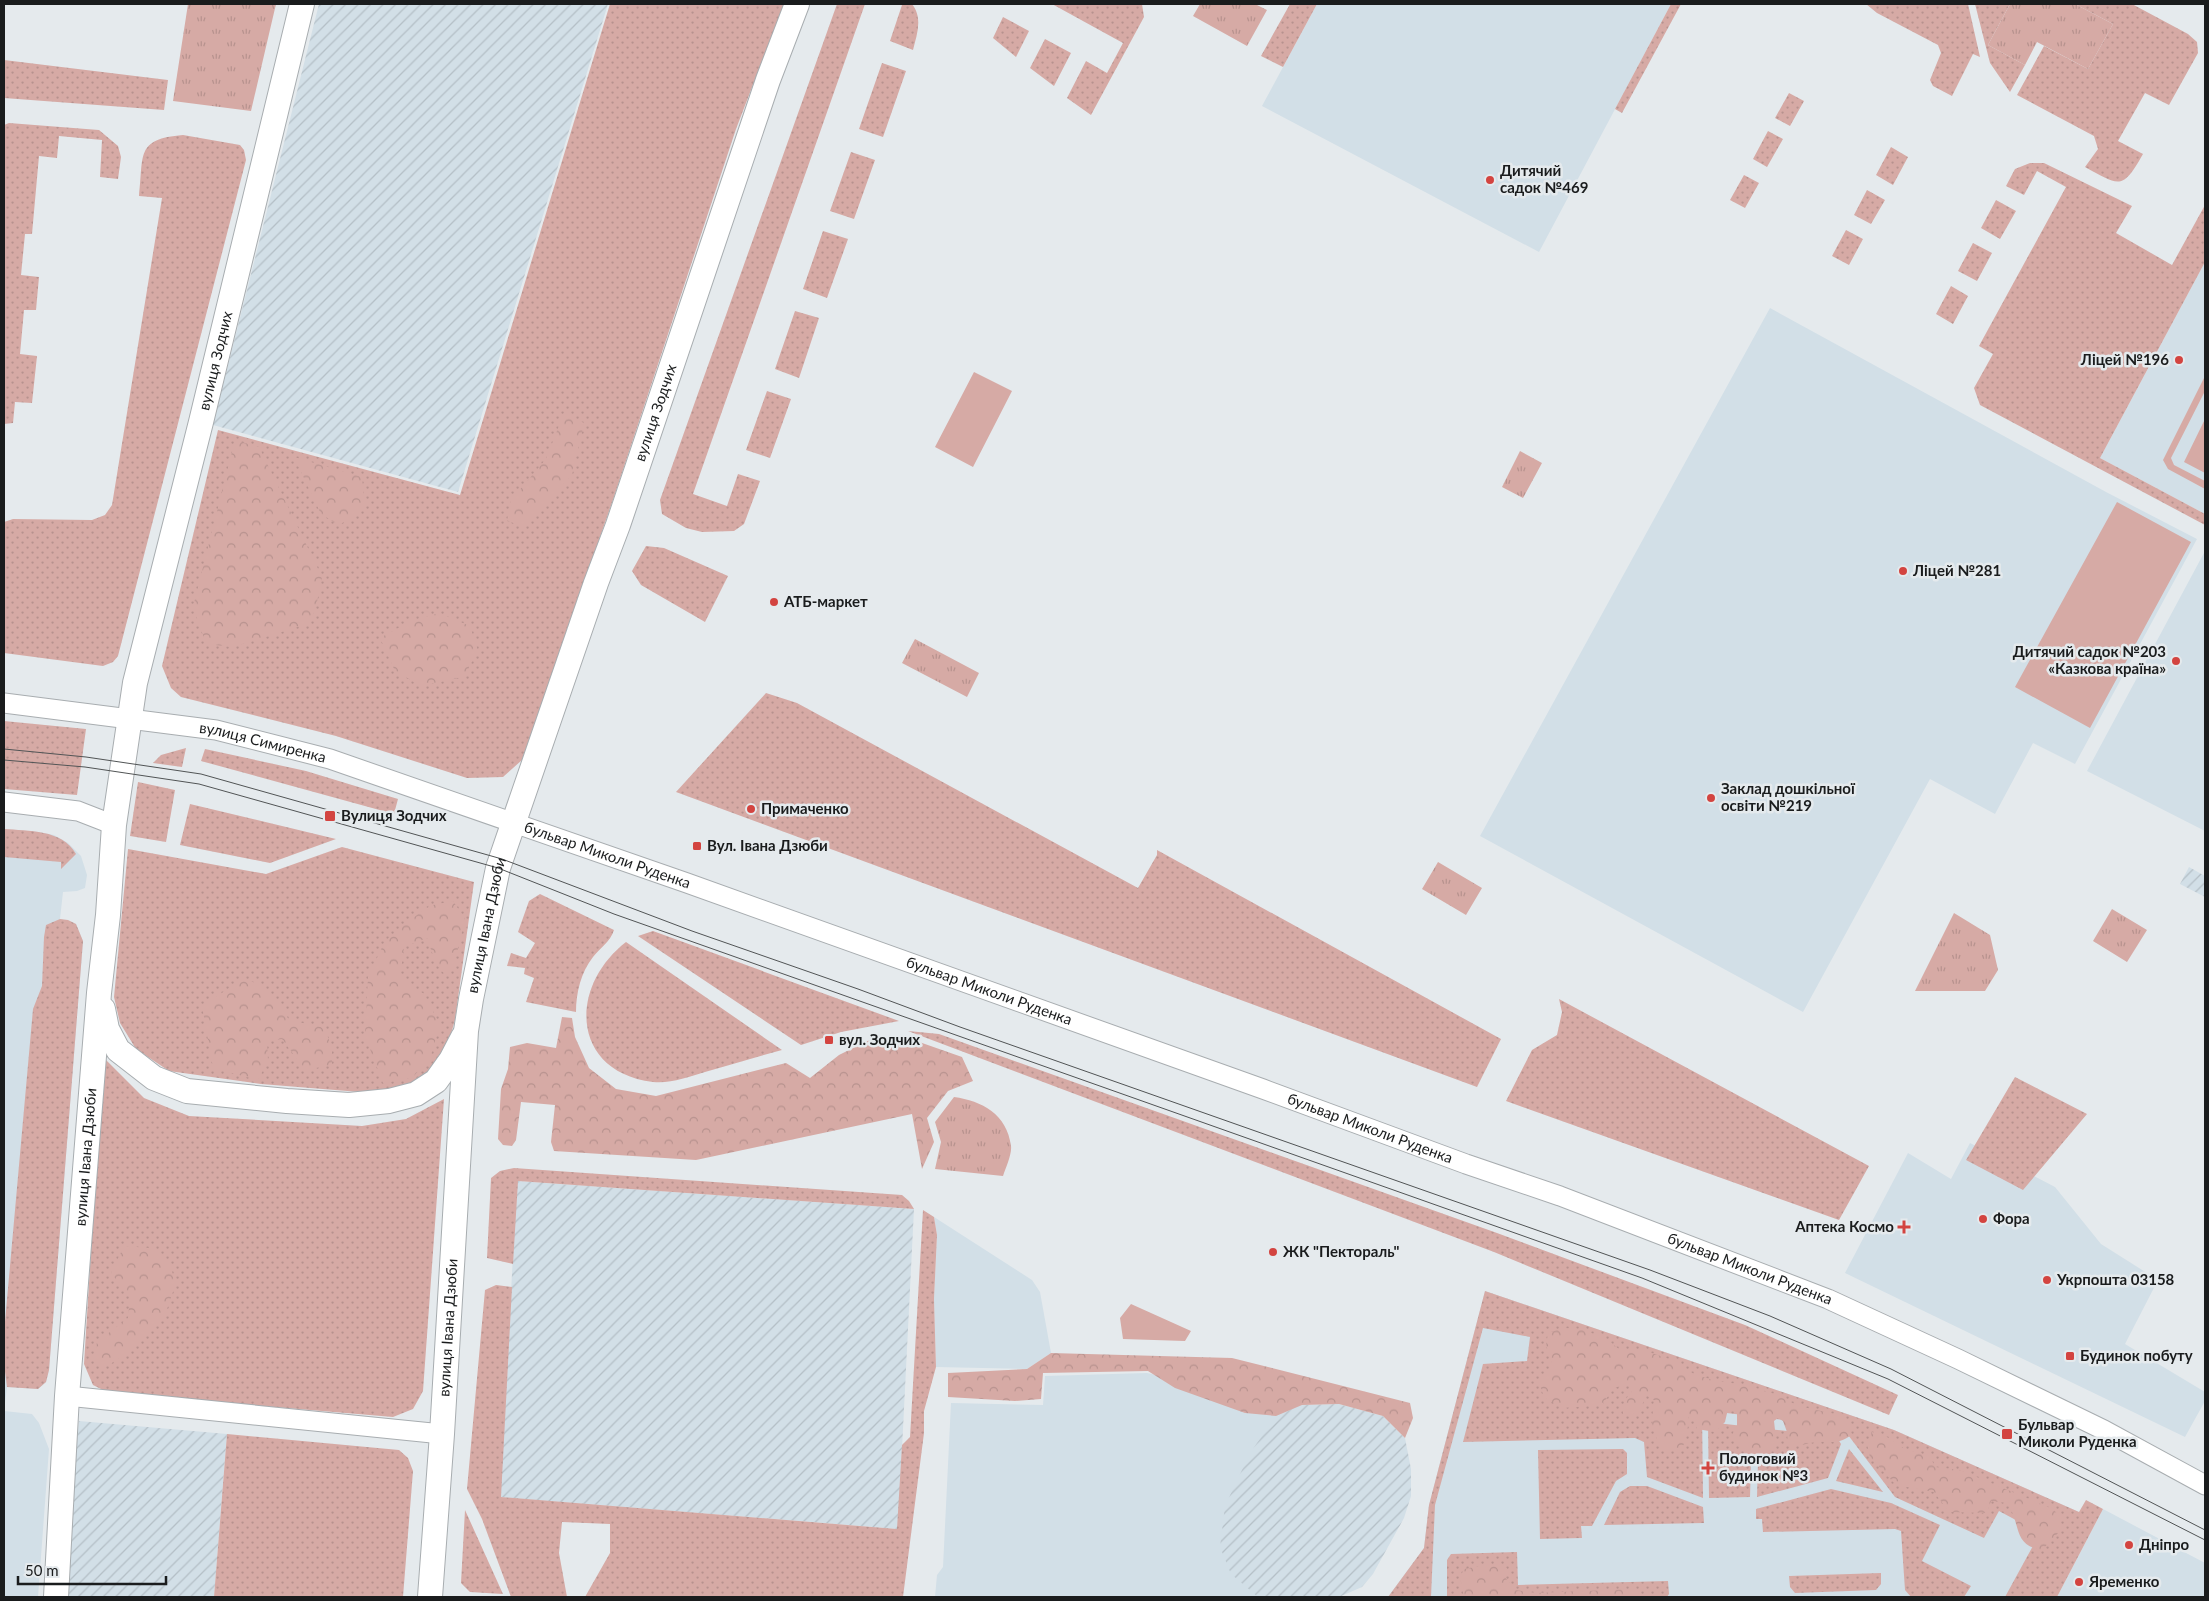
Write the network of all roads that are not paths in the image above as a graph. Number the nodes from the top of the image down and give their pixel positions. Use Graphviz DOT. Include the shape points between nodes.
graph roads {
  1 [pos="302,4"];
  2 [pos="797,4"];
  3 [pos="4,703"];
  4 [pos="130,719"];
  5 [pos="4,802"];
  6 [pos="514,823"];
  7 [pos="114,825"];
  8 [pos="99,993"];
  9 [pos="466,1031"];
  10 [pos="67,1396"];
  11 [pos="442,1434"];
  12 [pos="2205,1485"];
  13 [pos="56,1597"];
  14 [pos="430,1597"];
  1 -- 4 [label="main road, вулиця Зодчих" via="204,413 135,683"];
  2 -- 6 [label="main road, вулиця Зодчих" via="768,80"];
  3 -- 4 [label="street, вулиця Симиренка"];
  4 -- 6 [label="street, вулиця Симиренка" via="216,730 330,760"];
  4 -- 7 [label="main road, вулиця Івана Дзюби"];
  5 -- 7 [label="street" via="78,810"];
  6 -- 9 [label="main road, вулиця Івана Дзюби" via="494,881"];
  6 -- 12 [label="street, бульвар Миколи Руденка" via="1560,1196 1828,1299 2104,1430"];
  7 -- 8 [label="main road, вулиця Івана Дзюби"];
  8 -- 9 [label="main road" via="107,1029 118,1050 154,1078 187,1091 349,1105 389,1101 416,1094 436,1082"];
  8 -- 10 [label="main road, вулиця Івана Дзюби"];
  9 -- 11 [label="main road, вулиця Івана Дзюби"];
  10 -- 11 [label="street"];
  10 -- 13 [label="main road, вулиця Івана Дзюби"];
  11 -- 14 [label="main road, вулиця Івана Дзюби"];
}
